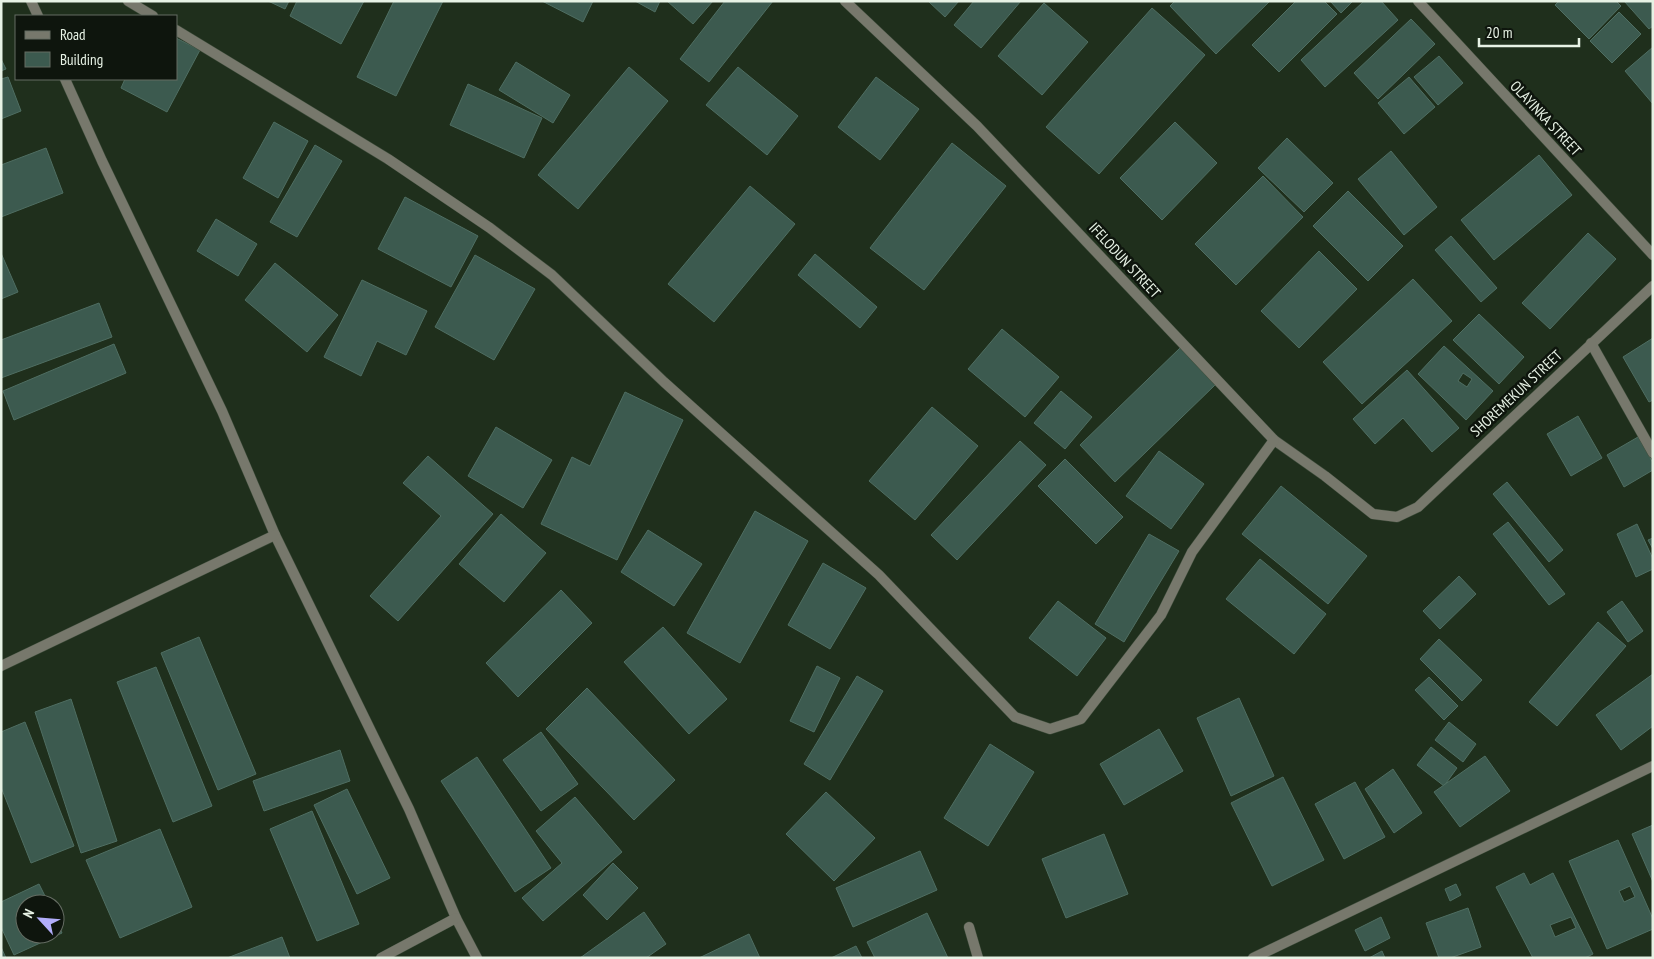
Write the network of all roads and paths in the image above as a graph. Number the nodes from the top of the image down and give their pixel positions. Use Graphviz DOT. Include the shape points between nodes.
graph roads {
  1 [pos="31,1"];
  2 [pos="128,1"];
  3 [pos="845,1"];
  4 [pos="1418,1"];
  5 [pos="38,15"];
  6 [pos="151,15"];
  7 [pos="178,31"];
  8 [pos="65,80"];
  9 [pos="1653,255"];
  10 [pos="1653,286"];
  11 [pos="1592,343"];
  12 [pos="1274,440"];
  13 [pos="1653,454"];
  14 [pos="1397,517"];
  15 [pos="275,535"];
  16 [pos="1,666"];
  17 [pos="1653,766"];
  18 [pos="456,918"];
  19 [pos="968,927"];
  20 [pos="381,958"];
  21 [pos="477,958"];
  22 [pos="978,958"];
  23 [pos="1253,958"];
  1 -- 5 [label="street"];
  2 -- 6 [label="street"];
  3 -- 12 [label="street, IFELODUN STREET" via="977,126"];
  4 -- 9 [label="street, OLAYINKA STREET"];
  7 -- 12 [label="street" via="388,159 490,228 552,275 664,382 879,575 1015,717 1050,729 1081,719 1161,615 1192,552"];
  8 -- 15 [label="street" via="222,411"];
  10 -- 11 [label="street, SHOREMEKUN STREET"];
  11 -- 13 [label="street"];
  11 -- 14 [label="street, SHOREMEKUN STREET" via="1418,506"];
  12 -- 14 [label="street, IFELODUN STREET" via="1373,514"];
  15 -- 16 [label="street"];
  15 -- 18 [label="street" via="409,809"];
  17 -- 23 [label="street"];
  18 -- 20 [label="street"];
  18 -- 21 [label="street"];
  19 -- 22 [label="street"];
}
